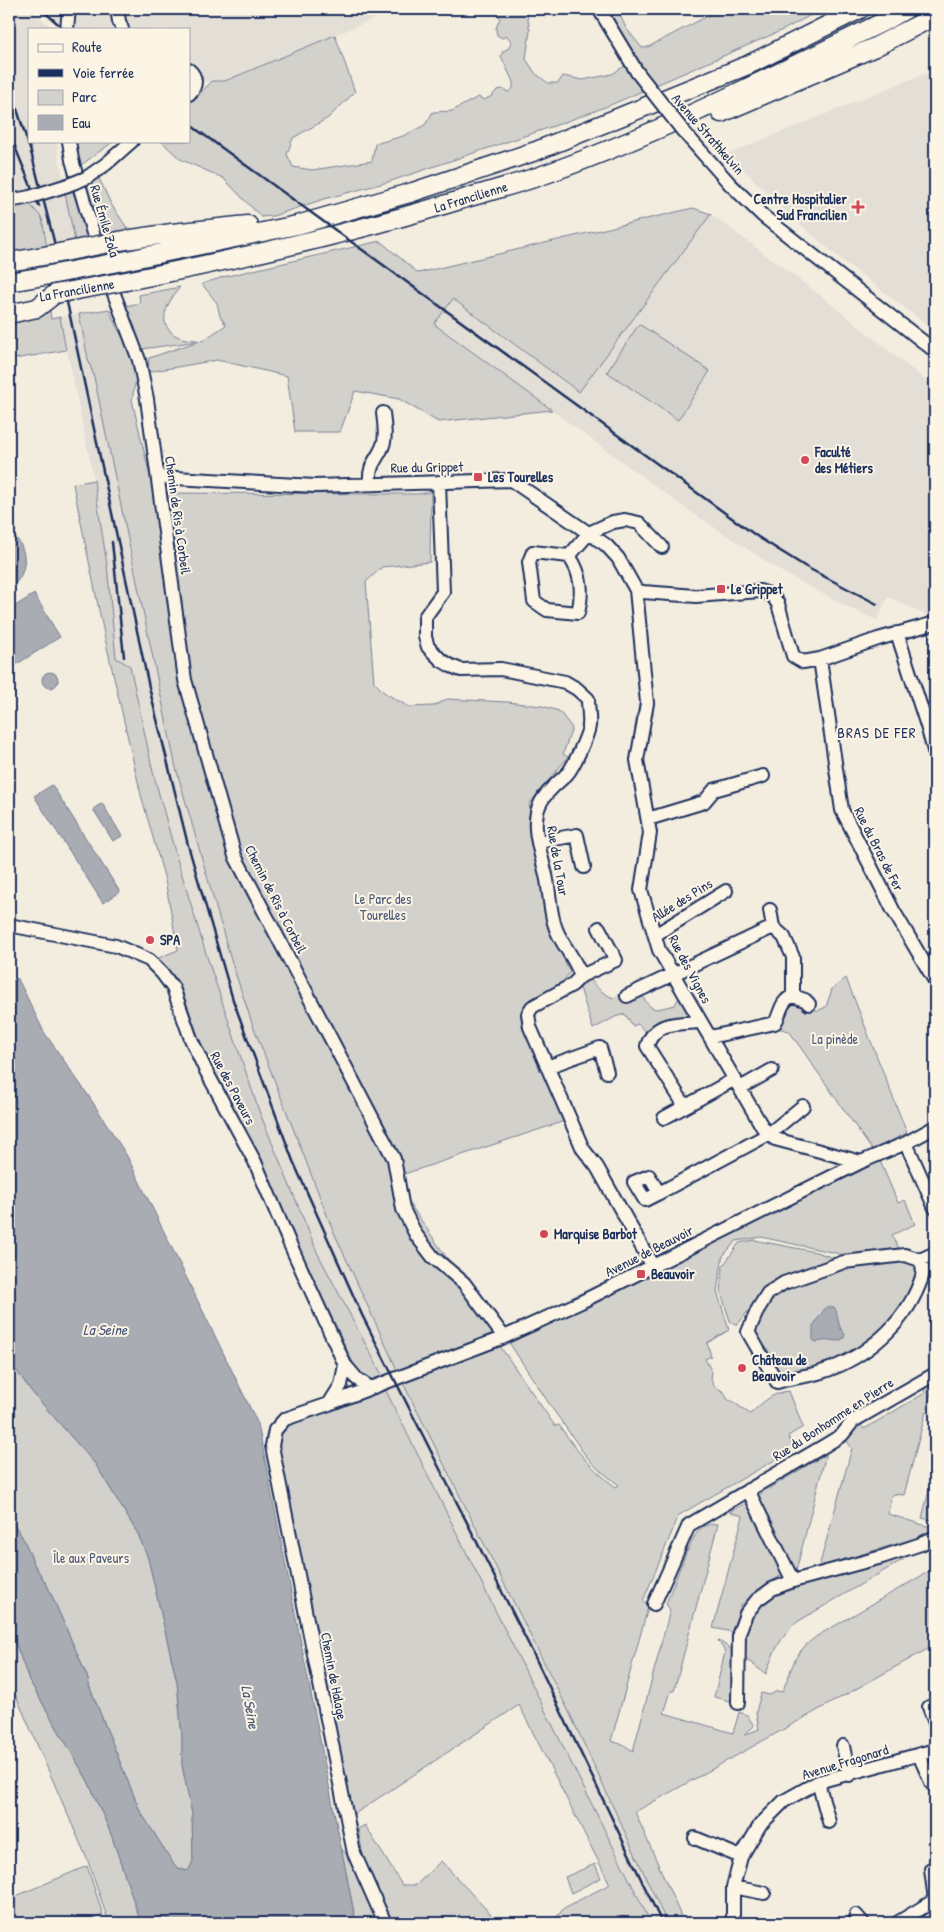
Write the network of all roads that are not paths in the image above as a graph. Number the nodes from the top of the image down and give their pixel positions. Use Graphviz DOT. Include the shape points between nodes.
graph roads {
  1 [pos="69,9"];
  2 [pos="118,9"];
  3 [pos="598,9"];
  4 [pos="860,9"];
  5 [pos="906,9"];
  6 [pos="935,16"];
  7 [pos="935,27"];
  8 [pos="67,28"];
  9 [pos="122,28"];
  10 [pos="875,47"];
  11 [pos="190,71"];
  12 [pos="190,93"];
  13 [pos="650,132"];
  14 [pos="69,142"];
  15 [pos="131,142"];
  16 [pos="9,200"];
  17 [pos="344,211"];
  18 [pos="9,262"];
  19 [pos="9,282"];
  20 [pos="55,294"];
  21 [pos="9,302"];
  22 [pos="9,314"];
  23 [pos="129,335"];
  24 [pos="935,351"];
  25 [pos="383,413"];
  26 [pos="158,477"];
  27 [pos="439,482"];
  28 [pos="370,483"];
  29 [pos="589,533"];
  30 [pos="662,547"];
  31 [pos="569,556"];
  32 [pos="636,590"];
  33 [pos="935,623"];
  34 [pos="897,633"];
  35 [pos="820,659"];
  36 [pos="931,724"];
  37 [pos="935,754"];
  38 [pos="763,776"];
  39 [pos="648,819"];
  40 [pos="538,842"];
  41 [pos="584,868"];
  42 [pos="726,891"];
  43 [pos="770,910"];
  44 [pos="9,925"];
  45 [pos="774,927"];
  46 [pos="599,928"];
  47 [pos="655,935"];
  48 [pos="674,973"];
  49 [pos="581,976"];
  50 [pos="935,981"];
  51 [pos="627,996"];
  52 [pos="793,996"];
  53 [pos="809,1004"];
  54 [pos="701,1022"];
  55 [pos="710,1037"];
  56 [pos="547,1067"];
  57 [pos="772,1070"];
  58 [pos="607,1072"];
  59 [pos="737,1083"];
  60 [pos="685,1106"];
  61 [pos="803,1106"];
  62 [pos="664,1118"];
  63 [pos="935,1127"];
  64 [pos="769,1134"];
  65 [pos="906,1143"];
  66 [pos="861,1162"];
  67 [pos="659,1193"];
  68 [pos="935,1208"];
  69 [pos="935,1253"];
  70 [pos="920,1260"];
  71 [pos="652,1266"];
  72 [pos="504,1337"];
  73 [pos="345,1365"];
  74 [pos="935,1374"];
  75 [pos="371,1388"];
  76 [pos="329,1404"];
  77 [pos="275,1430"];
  78 [pos="748,1490"];
  79 [pos="935,1537"];
  80 [pos="793,1580"];
  81 [pos="654,1604"];
  82 [pos="738,1703"];
  83 [pos="929,1708"];
  84 [pos="935,1723"];
  85 [pos="843,1746"];
  86 [pos="935,1750"];
  87 [pos="919,1755"];
  88 [pos="849,1775"];
  89 [pos="818,1782"];
  90 [pos="932,1784"];
  91 [pos="829,1822"];
  92 [pos="695,1838"];
  93 [pos="740,1856"];
  94 [pos="930,1869"];
  95 [pos="733,1886"];
  96 [pos="764,1893"];
  97 [pos="935,1900"];
  98 [pos="913,1919"];
  99 [pos="385,1923"];
  100 [pos="733,1923"];
  101 [pos="897,1923"];
  1 -- 8 [label="street"];
  2 -- 9 [label="street"];
  3 -- 24 [label="street, Avenue Strathkelvin, bridge" via="637,72 730,184 763,216"];
  4 -- 17 [label="highway, La Francilienne" via="748,65 536,151"];
  5 -- 13 [label="highway, La Francilienne"];
  6 -- 10 [label="highway"];
  7 -- 10 [label="highway" via="889,47"];
  10 -- 13 [label="highway" via="670,134"];
  11 -- 12 [label="street" via="195,81"];
  13 -- 20 [label="highway, La Francilienne, bridge" via="554,171 414,215 301,244"];
  14 -- 23 [label="street, Rue Émile Zola" via="99,254"];
  15 -- 16 [label="street, bridge" via="86,178 30,197"];
  17 -- 18 [label="highway, bridge" via="163,234"];
  17 -- 19 [label="highway, La Francilienne, bridge" via="297,225"];
  20 -- 21 [label="highway, La Francilienne"];
  20 -- 22 [label="highway" via="37,308"];
  23 -- 26 [label="street, Chemin de Ris à Corbeil" via="139,360 147,399"];
  25 -- 28 [label="street, Rue du Grippet" via="384,442 369,474"];
  26 -- 28 [label="street, Rue du Grippet" via="315,486"];
  26 -- 72 [label="street, Chemin de Ris à Corbeil" via="185,680 235,856 394,1159 403,1209 416,1235 433,1257 464,1284"];
  27 -- 28 [label="street, Rue du Grippet"];
  27 -- 29 [label="street, Rue du Grippet" via="511,480"];
  27 -- 40 [label="street, Rue de la Tour" via="443,592 425,617 424,637 428,647 441,660 461,670 501,668 565,682 588,699 589,726 579,751 568,773 556,782 540,803 536,820"];
  29 -- 30 [label="street" via="625,520 640,523"];
  29 -- 31 [label="street"];
  29 -- 32 [label="street, Rue du Grippet" via="618,558"];
  31 -- 31 [label="street" via="533,552 529,562 534,601 548,610 578,613 582,596 577,567"];
  32 -- 35 [label="street" via="696,596 760,591 772,595 778,604 794,656 803,662"];
  32 -- 39 [label="street, Rue des Vignes" via="648,703 637,760"];
  33 -- 34 [label="street"];
  34 -- 35 [label="street"];
  34 -- 36 [label="street"];
  35 -- 50 [label="street, Rue du Bras de Fer" via="842,810 893,910"];
  36 -- 37 [label="street"];
  38 -- 39 [label="street" via="714,790 704,802"];
  39 -- 47 [label="street, Rue des Vignes" via="650,833 641,890"];
  40 -- 41 [label="street" via="577,834"];
  40 -- 49 [label="street, Rue de la Tour" via="556,931"];
  42 -- 47 [label="street, Allée des Pins"];
  43 -- 45 [label="street"];
  44 -- 73 [label="street, Rue des Paveurs" via="116,946 149,960 162,973 173,988 205,1069 255,1162"];
  45 -- 48 [label="street"];
  45 -- 52 [label="street" via="784,937 793,957"];
  46 -- 49 [label="street" via="616,960"];
  47 -- 48 [label="street, Rue des Vignes"];
  48 -- 51 [label="street"];
  48 -- 54 [label="street, Rue des Vignes"];
  49 -- 56 [label="street" via="572,985 532,1007 528,1014 530,1027"];
  52 -- 53 [label="street"];
  52 -- 55 [label="street" via="781,1006 775,1024"];
  54 -- 55 [label="street, Rue des Vignes"];
  54 -- 60 [label="street" via="658,1028 647,1046"];
  55 -- 59 [label="street, Rue des Vignes"];
  56 -- 58 [label="street" via="600,1048"];
  56 -- 71 [label="street" via="583,1149 598,1167"];
  57 -- 59 [label="street"];
  59 -- 60 [label="street"];
  59 -- 64 [label="street, Rue des Vignes"];
  60 -- 62 [label="street"];
  61 -- 64 [label="street"];
  63 -- 65 [label="street, Avenue de Beauvoir"];
  64 -- 66 [label="street" via="775,1139"];
  64 -- 67 [label="street"];
  65 -- 66 [label="street, Avenue de Beauvoir"];
  65 -- 68 [label="street"];
  66 -- 71 [label="street, Avenue de Beauvoir"];
  69 -- 70 [label="street"];
  70 -- 70 [label="street" via="924,1267 922,1280 914,1298 870,1349 818,1373 776,1382 748,1332 768,1293 784,1283 844,1262 905,1255"];
  71 -- 72 [label="street, Avenue de Beauvoir"];
  72 -- 75 [label="street, Avenue de Beauvoir"];
  73 -- 75 [label="street" via="357,1379"];
  73 -- 76 [label="street" via="341,1385"];
  74 -- 78 [label="street, Rue du Bonhomme en Pierre"];
  75 -- 76 [label="street, Avenue de Beauvoir"];
  76 -- 77 [label="street, Avenue de Beauvoir" via="285,1419"];
  77 -- 99 [label="street, Chemin de Halage" via="272,1446 354,1854"];
  78 -- 80 [label="street"];
  78 -- 81 [label="street, Rue du Bonhomme en Pierre" via="689,1525"];
  79 -- 80 [label="street" via="890,1554"];
  80 -- 82 [label="street" via="772,1589 746,1614 739,1632"];
  83 -- 84 [label="street"];
  85 -- 88 [label="street"];
  86 -- 87 [label="street, Avenue Fragonard"];
  87 -- 88 [label="street, Avenue Fragonard"];
  87 -- 90 [label="street"];
  88 -- 89 [label="street, Avenue Fragonard"];
  89 -- 91 [label="street"];
  89 -- 93 [label="street, Avenue Fragonard" via="798,1792 772,1812"];
  92 -- 93 [label="street"];
  93 -- 95 [label="street, Avenue Fragonard"];
  94 -- 97 [label="street"];
  95 -- 96 [label="street"];
  95 -- 100 [label="street, Avenue Fragonard"];
  97 -- 98 [label="street"];
  98 -- 101 [label="street"];
}
